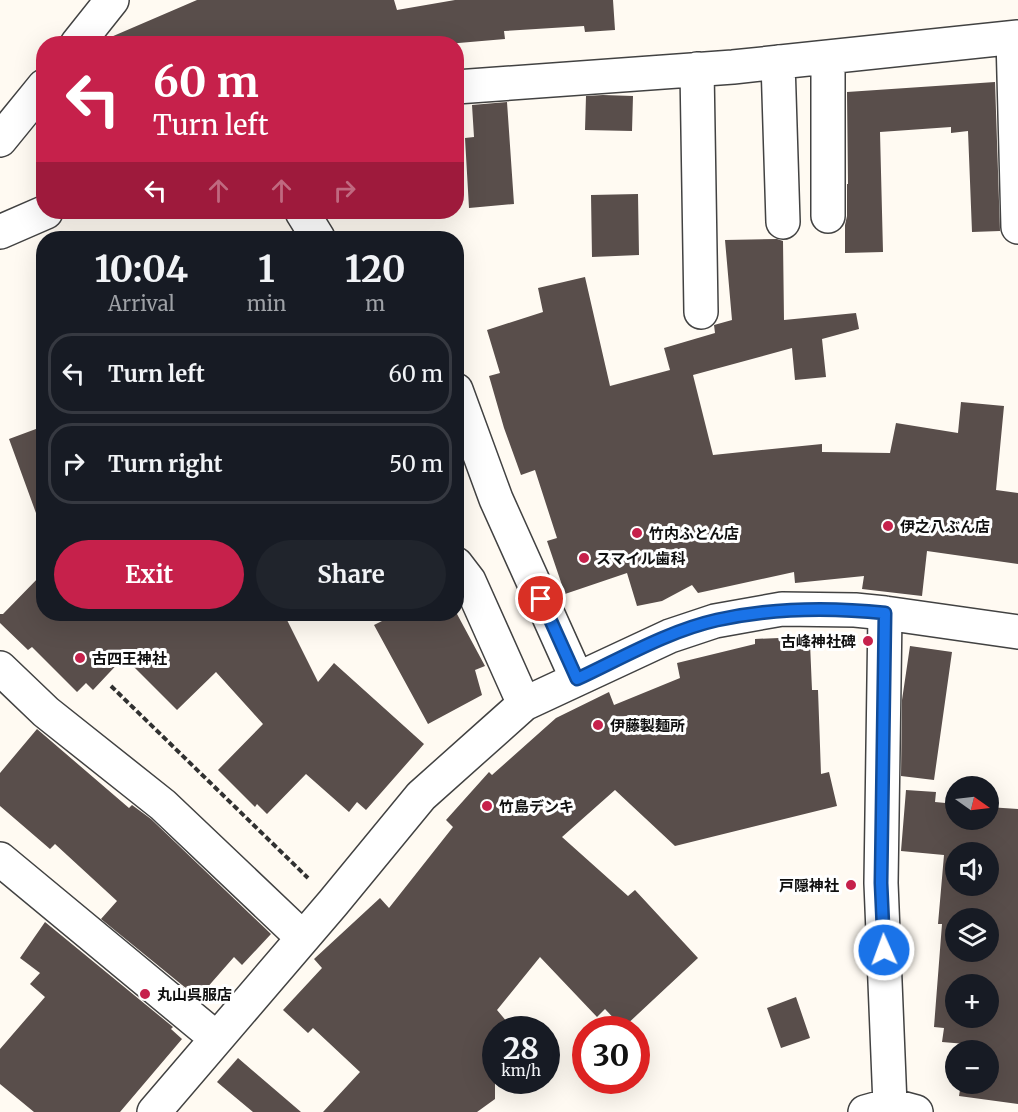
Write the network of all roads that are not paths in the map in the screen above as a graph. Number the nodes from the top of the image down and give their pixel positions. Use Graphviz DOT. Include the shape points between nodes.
graph roads {
  1 [pos="1016,37"];
  2 [pos="828,57"];
  3 [pos="778,62"];
  4 [pos="697,69"];
  5 [pos="464,86"];
  6 [pos="36,96"];
  7 [pos="0,140"];
  8 [pos="36,216"];
  9 [pos="828,216"];
  10 [pos="783,222"];
  11 [pos="1018,228"];
  12 [pos="0,232"];
  13 [pos="701,312"];
  14 [pos="464,412"];
  15 [pos="464,574"];
  16 [pos="885,613"];
  17 [pos="1018,632"];
  18 [pos="0,668"];
  19 [pos="577,679"];
  20 [pos="524,704"];
  21 [pos="0,859"];
  22 [pos="303,938"];
  23 [pos="216,1038"];
  24 [pos="890,1110"];
  25 [pos="154,1112"];
  1 -- 2 [label="street"];
  1 -- 11 [label="street"];
  2 -- 3 [label="street"];
  2 -- 9 [label="street"];
  3 -- 4 [label="street"];
  3 -- 10 [label="street"];
  4 -- 5 [label="street"];
  4 -- 13 [label="street"];
  6 -- 7 [label="street"];
  8 -- 12 [label="street"];
  14 -- 19 [label="street" via="496,499"];
  15 -- 20 [label="street"];
  16 -- 17 [label="street"];
  16 -- 19 [label="street" via="782,609 715,621 670,636"];
  16 -- 24 [label="street" via="881,883"];
  18 -- 22 [label="street" via="46,712 164,805"];
  19 -- 20 [label="street"];
  20 -- 22 [label="street" via="421,796"];
  21 -- 23 [label="street"];
  22 -- 23 [label="street"];
  23 -- 25 [label="street"];
}
